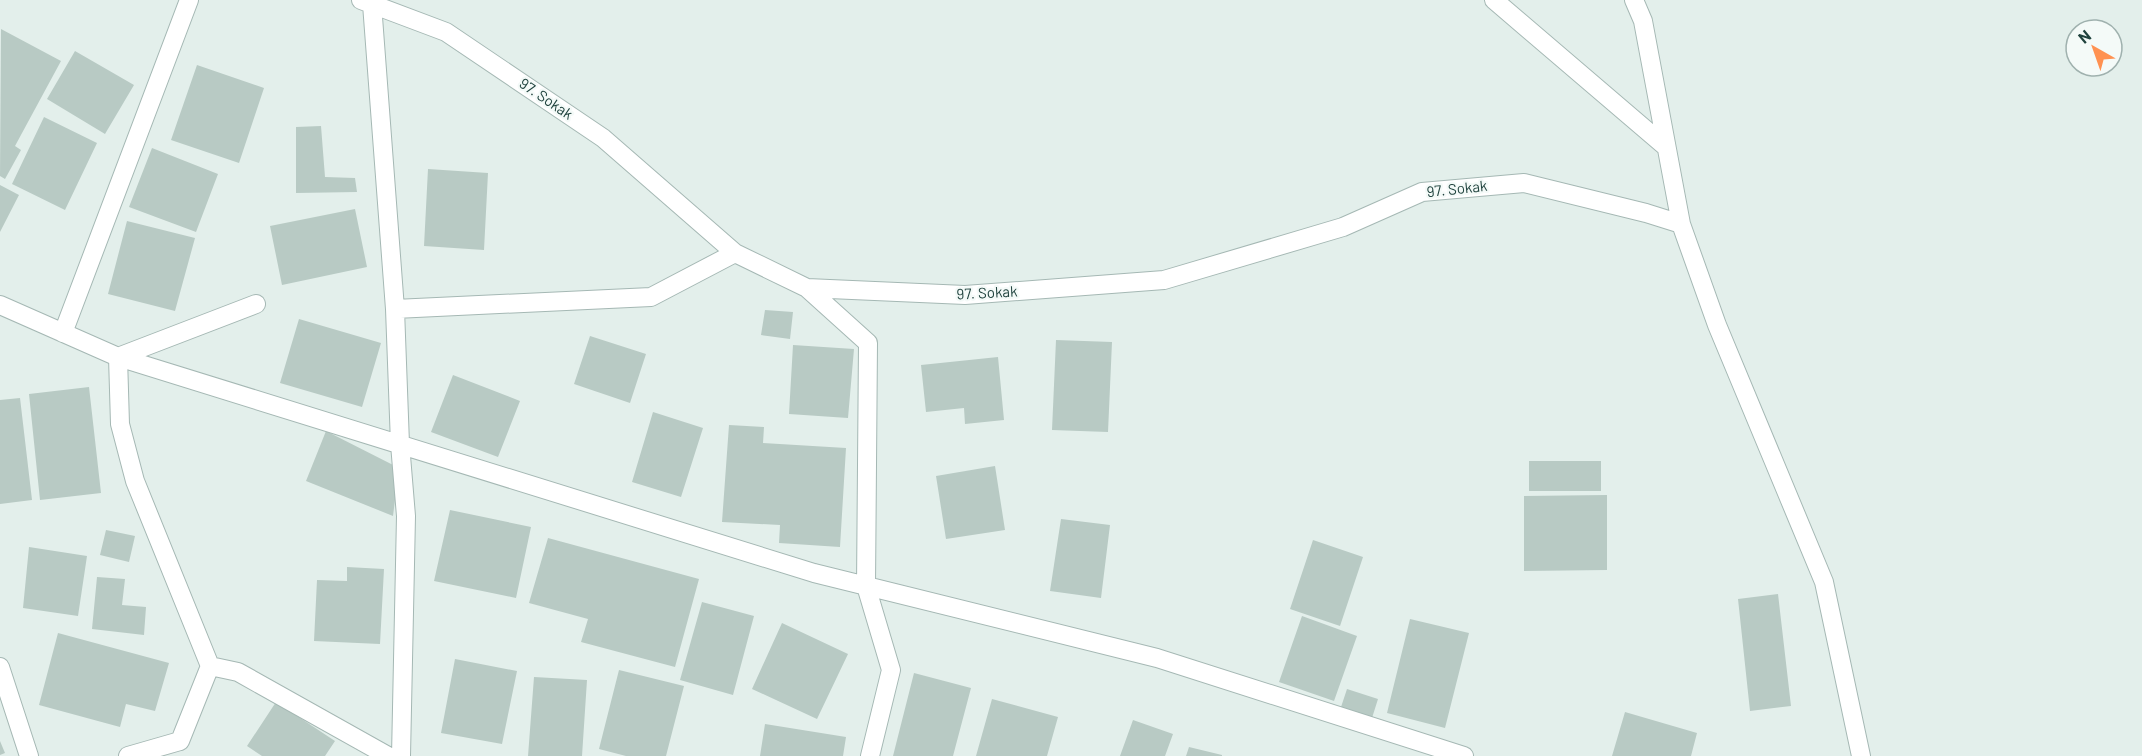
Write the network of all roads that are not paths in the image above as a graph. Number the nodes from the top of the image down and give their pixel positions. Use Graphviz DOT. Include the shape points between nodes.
graph roads {
  1 [pos="189,0"];
  2 [pos="1494,0"];
  3 [pos="1634,0"];
  4 [pos="366,2"];
  5 [pos="1666,147"];
  6 [pos="1681,224"];
  7 [pos="735,253"];
  8 [pos="807,288"];
  9 [pos="256,303"];
  10 [pos="0,305"];
  11 [pos="396,309"];
  12 [pos="63,333"];
  13 [pos="118,357"];
  14 [pos="400,444"];
  15 [pos="866,586"];
  16 [pos="210,666"];
  17 [pos="0,667"];
  18 [pos="185,749"];
  19 [pos="29,756"];
  20 [pos="128,756"];
  21 [pos="388,756"];
  22 [pos="401,756"];
  23 [pos="870,756"];
  24 [pos="1464,756"];
  25 [pos="1861,756"];
  1 -- 12 [label="street"];
  2 -- 5 [label="street"];
  3 -- 5 [label="street" via="1643,21"];
  4 -- 7 [label="street, 97. Sokak" via="446,32 603,138"];
  4 -- 11 [label="street"];
  5 -- 6 [label="street"];
  6 -- 8 [label="street, 97. Sokak" via="1524,183 1422,192 1342,227 1164,280 965,296"];
  6 -- 25 [label="street" via="1717,324 1824,582"];
  7 -- 8 [label="street, 97. Sokak"];
  7 -- 11 [label="street" via="651,297"];
  8 -- 15 [label="street" via="868,343"];
  9 -- 13 [label="street"];
  10 -- 12 [label="street"];
  11 -- 14 [label="street"];
  12 -- 13 [label="street"];
  13 -- 14 [label="street"];
  13 -- 16 [label="street" via="120,424 135,481"];
  14 -- 15 [label="street"];
  14 -- 22 [label="street" via="406,516"];
  15 -- 23 [label="street" via="891,670"];
  15 -- 24 [label="street" via="1157,658"];
  16 -- 18 [label="street"];
  16 -- 21 [label="street" via="238,672"];
  17 -- 19 [label="street"];
  18 -- 20 [label="street"];
}
